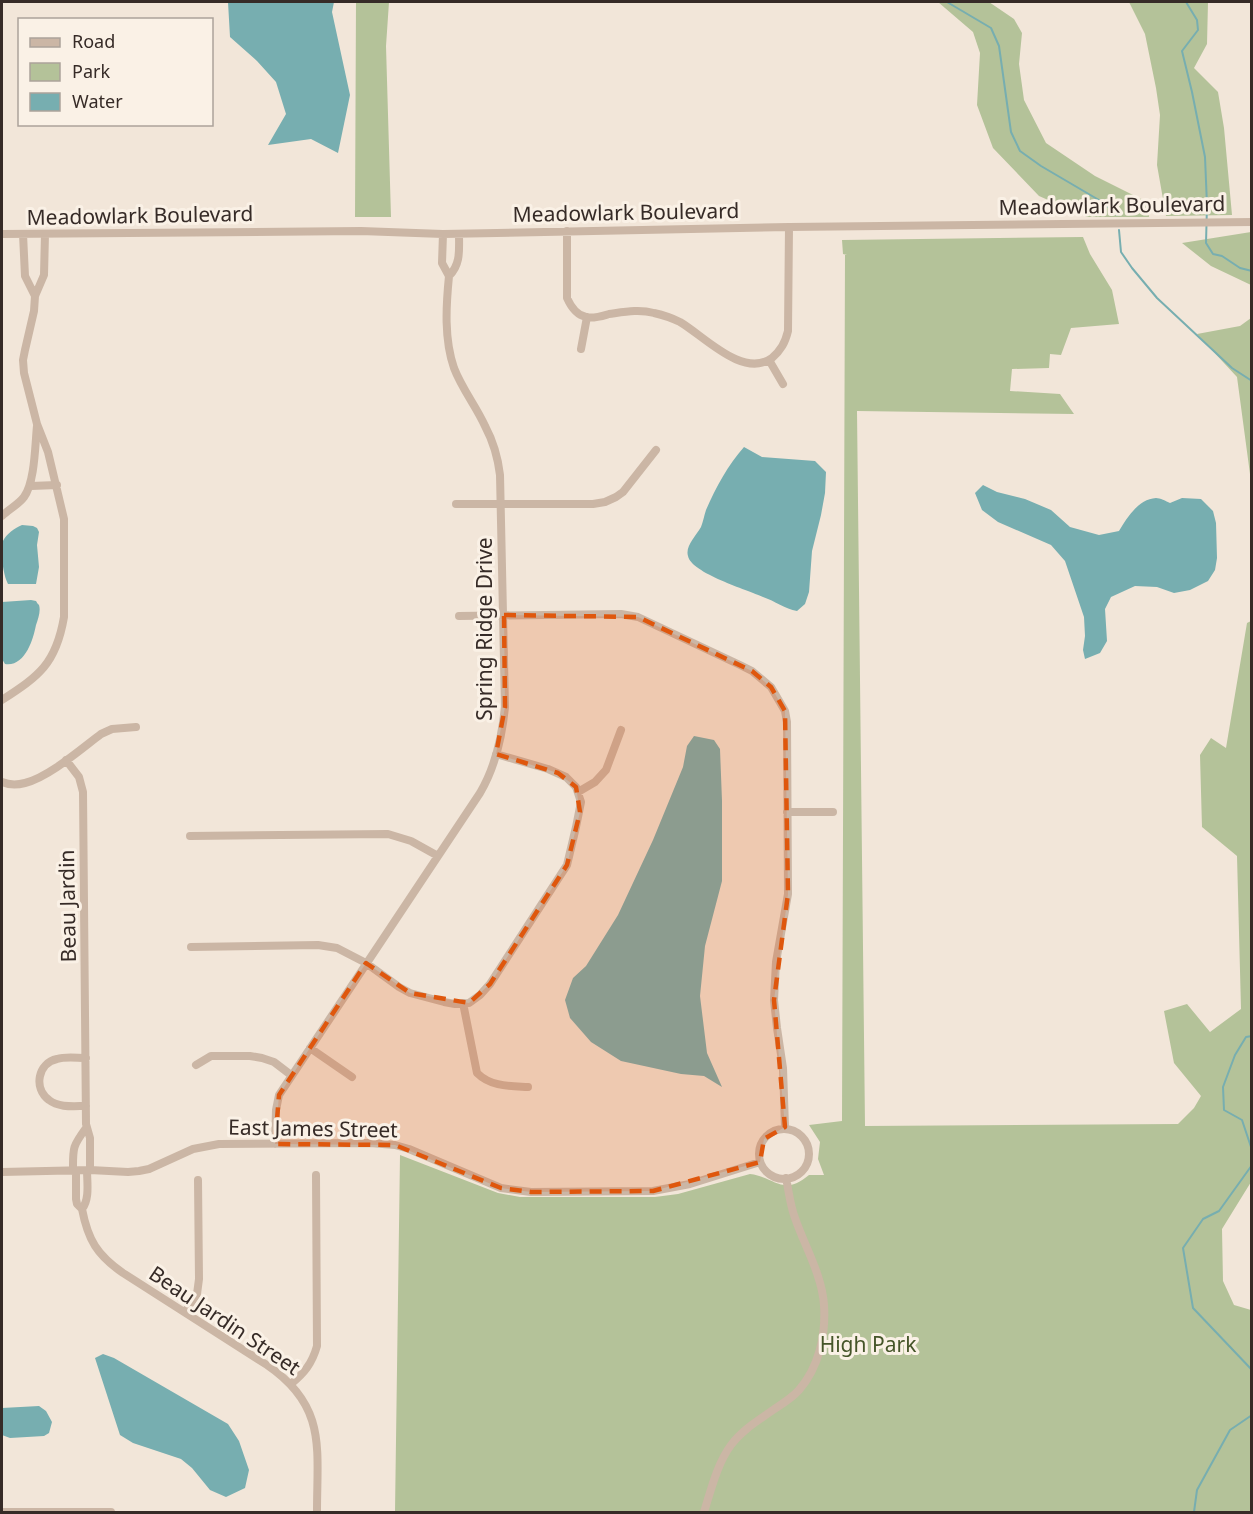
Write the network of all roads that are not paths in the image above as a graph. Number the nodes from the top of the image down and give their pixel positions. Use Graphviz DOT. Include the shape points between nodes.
graph roads {
  1 [pos="1251,222"];
  2 [pos="789,226"];
  3 [pos="567,231"];
  4 [pos="2,234"];
  5 [pos="23,234"];
  6 [pos="45,234"];
  7 [pos="443,234"];
  8 [pos="459,234"];
  9 [pos="449,276"];
  10 [pos="35,296"];
  11 [pos="587,317"];
  12 [pos="581,349"];
  13 [pos="769,360"];
  14 [pos="783,384"];
  15 [pos="37,424"];
  16 [pos="656,450"];
  17 [pos="57,485"];
  18 [pos="31,486"];
  19 [pos="456,504"];
  20 [pos="501,504"];
  21 [pos="2,516"];
  22 [pos="504,615"];
  23 [pos="459,616"];
  24 [pos="4,696"];
  25 [pos="136,727"];
  26 [pos="621,730"];
  27 [pos="496,754"];
  28 [pos="66,760"];
  29 [pos="2,782"];
  30 [pos="578,792"];
  31 [pos="788,812"];
  32 [pos="833,812"];
  33 [pos="190,836"];
  34 [pos="438,856"];
  35 [pos="191,947"];
  36 [pos="366,963"];
  37 [pos="463,1003"];
  38 [pos="310,1048"];
  39 [pos="86,1058"];
  40 [pos="196,1065"];
  41 [pos="291,1075"];
  42 [pos="352,1077"];
  43 [pos="528,1087"];
  44 [pos="86,1106"];
  45 [pos="785,1127"];
  46 [pos="86,1128"];
  47 [pos="275,1144"];
  48 [pos="760,1162"];
  49 [pos="88,1170"];
  50 [pos="74,1171"];
  51 [pos="2,1172"];
  52 [pos="316,1175"];
  53 [pos="786,1178"];
  54 [pos="198,1180"];
  55 [pos="82,1209"];
  56 [pos="185,1312"];
  57 [pos="291,1384"];
  58 [pos="2,1512"];
  59 [pos="111,1512"];
  60 [pos="317,1512"];
  61 [pos="704,1512"];
  1 -- 2 [label="street, Meadowlark Boulevard"];
  2 -- 3 [label="street, Meadowlark Boulevard"];
  2 -- 13 [label="street" via="788,331 782,348"];
  3 -- 8 [label="street, Meadowlark Boulevard"];
  3 -- 11 [label="street" via="567,298 576,312"];
  4 -- 5 [label="street, Meadowlark Boulevard"];
  5 -- 6 [label="street, Meadowlark Boulevard"];
  5 -- 10 [label="street" via="25,276"];
  6 -- 7 [label="street, Meadowlark Boulevard"];
  6 -- 10 [label="street" via="44,275"];
  7 -- 8 [label="street, Meadowlark Boulevard"];
  7 -- 9 [label="street, Spring Ridge Drive" via="442,263"];
  8 -- 9 [label="street, Spring Ridge Drive" via="458,263"];
  9 -- 20 [label="street, Spring Ridge Drive" via="450,353 458,378 492,442 499,463"];
  10 -- 15 [label="street" via="24,373"];
  11 -- 12 [label="street"];
  11 -- 13 [label="street" via="637,311 655,313 680,323 739,361 753,364"];
  13 -- 14 [label="street"];
  15 -- 17 [label="street"];
  15 -- 18 [label="street"];
  16 -- 20 [label="street" via="623,492 605,502"];
  17 -- 18 [label="street"];
  17 -- 24 [label="street" via="64,519 61,633 36,677"];
  18 -- 21 [label="street" via="18,504"];
  19 -- 20 [label="street"];
  20 -- 22 [label="street, Spring Ridge Drive"];
  22 -- 23 [label="street"];
  22 -- 27 [label="street, Spring Ridge Drive" via="505,706"];
  22 -- 31 [label="street" via="638,617 752,671 771,687 786,711"];
  25 -- 28 [label="street" via="101,734"];
  26 -- 30 [label="street" via="606,770"];
  27 -- 30 [label="street" via="561,775"];
  27 -- 34 [label="street, Spring Ridge Drive" via="490,777"];
  28 -- 29 [label="street" via="23,784"];
  28 -- 39 [label="street, Beau Jardin" via="79,777 83,792"];
  30 -- 37 [label="street" via="580,812 567,865 490,984 475,999"];
  31 -- 32 [label="street"];
  31 -- 45 [label="street" via="788,894 774,999 783,1068"];
  33 -- 34 [label="street" via="388,834"];
  34 -- 36 [label="street, Spring Ridge Drive"];
  35 -- 36 [label="street" via="318,945 337,948"];
  36 -- 37 [label="street" via="410,993"];
  36 -- 38 [label="street, Spring Ridge Drive"];
  37 -- 43 [label="street" via="477,1073 490,1082"];
  38 -- 41 [label="street, Spring Ridge Drive"];
  38 -- 42 [label="street"];
  39 -- 44 [label="street, Beau Jardin"];
  39 -- 44 [label="street" via="56,1059 47,1064 39,1080 49,1101"];
  40 -- 41 [label="street" via="211,1056 250,1056 274,1062"];
  41 -- 47 [label="street, Spring Ridge Drive" via="279,1095"];
  44 -- 46 [label="street, Beau Jardin"];
  45 -- 48 [label="street" via="775,1130 760,1144"];
  45 -- 53 [label="street" via="805,1138 810,1158 799,1174"];
  46 -- 49 [label="street, Beau Jardin" via="90,1138"];
  46 -- 50 [label="street, Beau Jardin" via="73,1148"];
  47 -- 48 [label="street, East James Street" via="395,1146 501,1188 531,1192 653,1191 690,1185"];
  47 -- 49 [label="street, East James Street" via="206,1146 139,1171"];
  48 -- 53 [label="street" via="771,1176"];
  49 -- 50 [label="street, East James Street"];
  49 -- 55 [label="street, Beau Jardin" via="86,1205"];
  50 -- 51 [label="street, East James Street"];
  50 -- 55 [label="street, Beau Jardin" via="76,1204"];
  52 -- 57 [label="street" via="317,1347 309,1366"];
  53 -- 61 [label="street" via="795,1218 820,1284 824,1304 821,1348 798,1391 731,1445"];
  54 -- 56 [label="street" via="199,1280 197,1294"];
  55 -- 56 [label="street, Beau Jardin Street" via="89,1237 104,1259"];
  56 -- 57 [label="street, Beau Jardin Street"];
  57 -- 60 [label="street, Beau Jardin Street" via="309,1411 316,1434"];
  58 -- 59 [label="street"];
}
